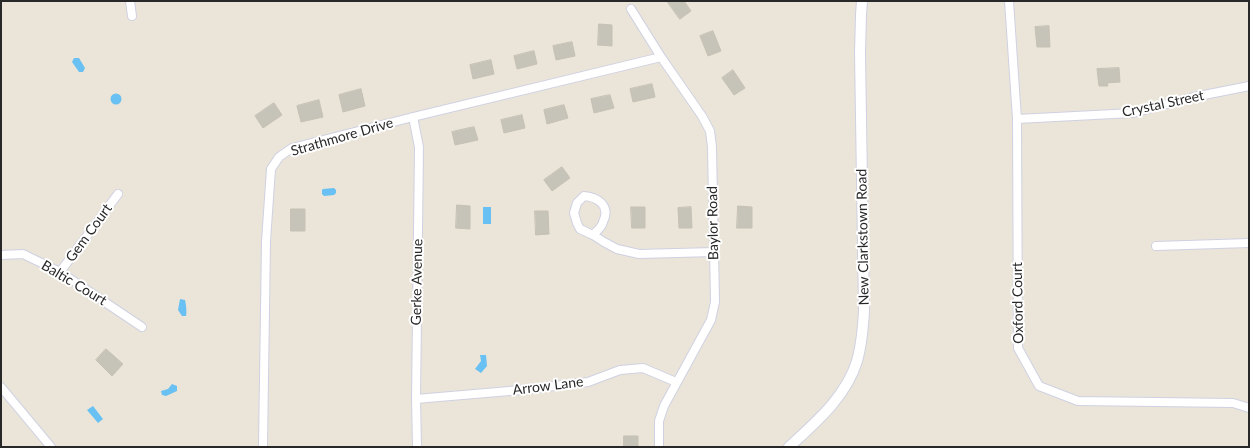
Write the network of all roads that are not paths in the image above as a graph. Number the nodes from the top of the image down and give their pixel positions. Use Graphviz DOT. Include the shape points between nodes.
graph roads {
  1 [pos="130,1"];
  2 [pos="862,1"];
  3 [pos="1009,1"];
  4 [pos="631,9"];
  5 [pos="132,16"];
  6 [pos="661,56"];
  7 [pos="1249,86"];
  8 [pos="413,117"];
  9 [pos="1017,119"];
  10 [pos="118,194"];
  11 [pos="593,235"];
  12 [pos="1249,243"];
  13 [pos="1156,246"];
  14 [pos="714,252"];
  15 [pos="1,255"];
  16 [pos="60,272"];
  17 [pos="142,327"];
  18 [pos="676,382"];
  19 [pos="3,392"];
  20 [pos="416,399"];
  21 [pos="1249,408"];
  22 [pos="51,447"];
  23 [pos="263,447"];
  24 [pos="417,447"];
  25 [pos="659,447"];
  26 [pos="788,447"];
  1 -- 5 [label="street"];
  2 -- 26 [label="street, New Clarkstown Road" via="862,337 857,362 846,385 833,404"];
  3 -- 9 [label="street, Oxford Court"];
  4 -- 6 [label="street, Baylor Road"];
  6 -- 8 [label="street, Strathmore Drive"];
  6 -- 14 [label="street, Baylor Road" via="710,131"];
  7 -- 9 [label="street, Crystal Street" via="1133,113"];
  8 -- 20 [label="street, Gerke Avenue" via="418,147"];
  8 -- 23 [label="street, Strathmore Drive" via="292,148 279,157 271,169 266,241"];
  9 -- 21 [label="street, Oxford Court" via="1018,348 1039,386 1078,401 1233,403"];
  10 -- 16 [label="street, Gem Court"];
  11 -- 11 [label="street" via="580,229 574,213 577,202 584,196 602,203 605,213 603,223"];
  11 -- 14 [label="street" via="617,249 639,254"];
  12 -- 13 [label="street"];
  14 -- 18 [label="street, Baylor Road" via="715,302 711,320"];
  15 -- 16 [label="street, Baltic Court" via="23,254"];
  16 -- 17 [label="street, Baltic Court"];
  18 -- 20 [label="street, Arrow Lane" via="643,368 620,370 588,382"];
  18 -- 25 [label="street, Baylor Road" via="659,421"];
  19 -- 22 [label="street"];
  20 -- 24 [label="street, Gerke Avenue"];
}
